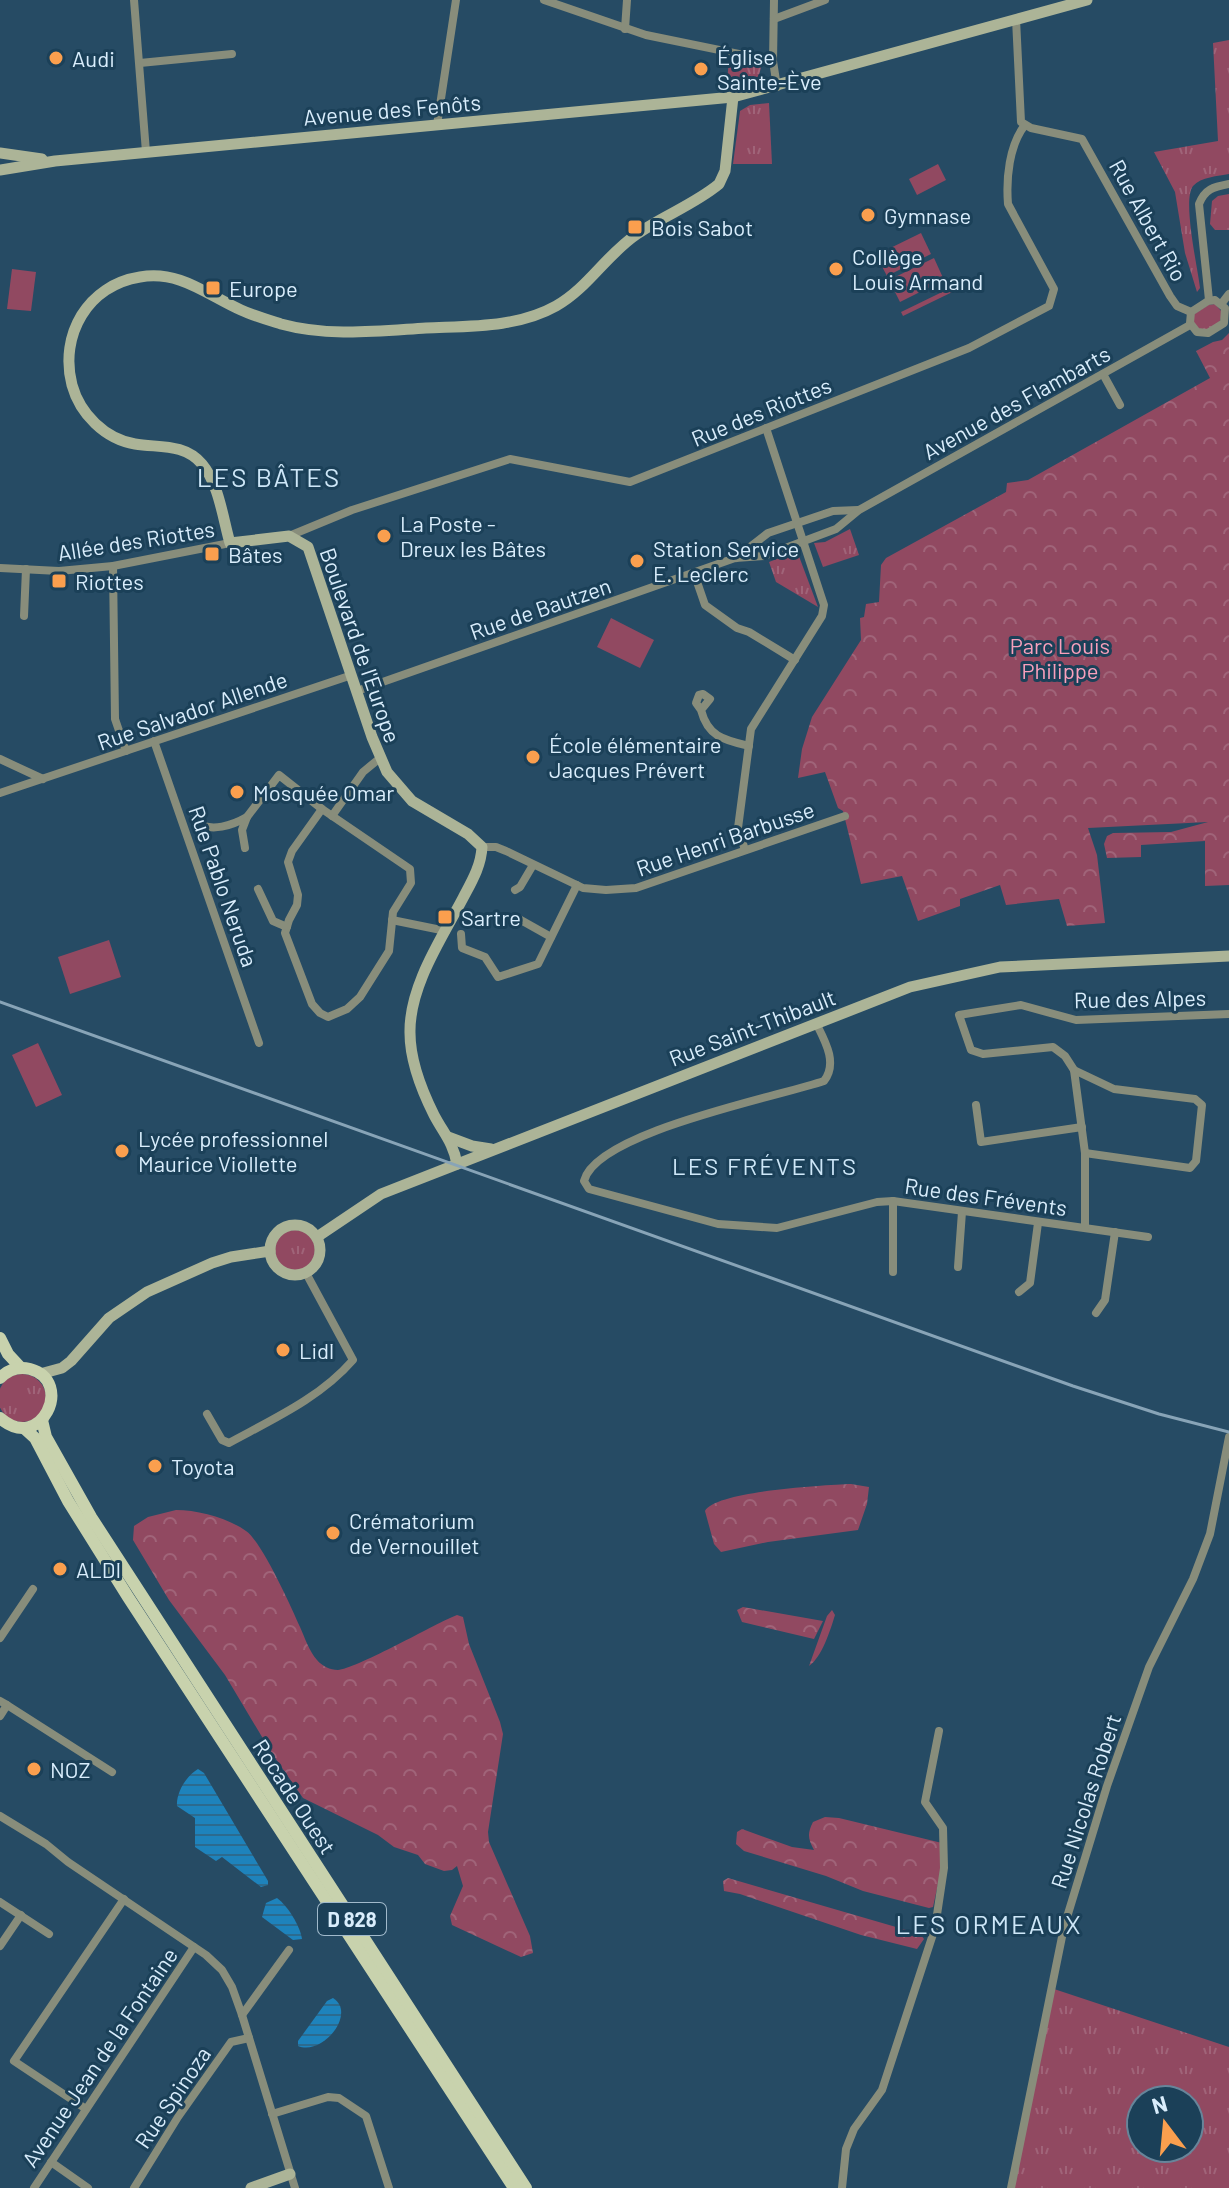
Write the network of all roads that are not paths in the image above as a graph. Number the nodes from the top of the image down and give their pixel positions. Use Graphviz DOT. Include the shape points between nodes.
graph roads {
  1 [pos="134,0"];
  2 [pos="456,0"];
  3 [pos="544,0"];
  4 [pos="627,0"];
  5 [pos="774,0"];
  6 [pos="825,0"];
  7 [pos="1087,0"];
  8 [pos="774,19"];
  9 [pos="1016,19"];
  10 [pos="625,29"];
  11 [pos="232,54"];
  12 [pos="773,61"];
  13 [pos="140,63"];
  14 [pos="777,87"];
  15 [pos="733,97"];
  16 [pos="437,125"];
  17 [pos="1025,125"];
  18 [pos="146,152"];
  19 [pos="0,153"];
  20 [pos="55,161"];
  21 [pos="0,170"];
  22 [pos="1229,184"];
  23 [pos="1229,294"];
  24 [pos="1209,300"];
  25 [pos="1222,303"];
  26 [pos="1191,312"];
  27 [pos="1190,325"];
  28 [pos="1103,374"];
  29 [pos="1120,405"];
  30 [pos="766,428"];
  31 [pos="859,510"];
  32 [pos="798,524"];
  33 [pos="289,536"];
  34 [pos="803,541"];
  35 [pos="230,543"];
  36 [pos="735,558"];
  37 [pos="113,566"];
  38 [pos="0,568"];
  39 [pos="26,569"];
  40 [pos="694,573"];
  41 [pos="24,616"];
  42 [pos="795,660"];
  43 [pos="352,675"];
  44 [pos="357,691"];
  45 [pos="701,710"];
  46 [pos="154,741"];
  47 [pos="749,746"];
  48 [pos="126,751"];
  49 [pos="380,758"];
  50 [pos="0,759"];
  51 [pos="43,779"];
  52 [pos="0,793"];
  53 [pos="322,809"];
  54 [pos="195,814"];
  55 [pos="332,816"];
  56 [pos="845,816"];
  57 [pos="247,817"];
  58 [pos="482,847"];
  59 [pos="245,848"];
  60 [pos="745,850"];
  61 [pos="533,865"];
  62 [pos="577,885"];
  63 [pos="258,889"];
  64 [pos="515,890"];
  65 [pos="519,919"];
  66 [pos="392,920"];
  67 [pos="287,927"];
  68 [pos="446,931"];
  69 [pos="461,934"];
  70 [pos="551,937"];
  71 [pos="1229,956"];
  72 [pos="1229,1014"];
  73 [pos="816,1023"];
  74 [pos="259,1043"];
  75 [pos="1074,1070"];
  76 [pos="976,1105"];
  77 [pos="1082,1127"];
  78 [pos="451,1140"];
  79 [pos="496,1149"];
  80 [pos="1085,1153"];
  81 [pos="476,1157"];
  82 [pos="457,1164"];
  83 [pos="893,1201"];
  84 [pos="962,1212"];
  85 [pos="1038,1223"];
  86 [pos="1085,1227"];
  87 [pos="1115,1232"];
  88 [pos="317,1237"];
  89 [pos="1148,1237"];
  90 [pos="270,1251"];
  91 [pos="958,1267"];
  92 [pos="893,1272"];
  93 [pos="306,1273"];
  94 [pos="1019,1292"];
  95 [pos="1096,1313"];
  96 [pos="0,1338"];
  97 [pos="21,1368"];
  98 [pos="62,1368"];
  99 [pos="1,1374"];
  100 [pos="40,1374"];
  101 [pos="50,1389"];
  102 [pos="207,1414"];
  103 [pos="42,1420"];
  104 [pos="3,1424"];
  105 [pos="24,1428"];
  106 [pos="1229,1437"];
  107 [pos="33,1589"];
  108 [pos="0,1638"];
  109 [pos="4,1703"];
  110 [pos="0,1716"];
  111 [pos="939,1731"];
  112 [pos="112,1772"];
  113 [pos="0,1816"];
  114 [pos="124,1899"];
  115 [pos="0,1902"];
  116 [pos="21,1915"];
  117 [pos="49,1934"];
  118 [pos="0,1946"];
  119 [pos="194,1947"];
  120 [pos="289,1950"];
  121 [pos="242,2015"];
  122 [pos="249,2038"];
  123 [pos="86,2109"];
  124 [pos="272,2114"];
  125 [pos="51,2162"];
  126 [pos="290,2174"];
  127 [pos="34,2188"];
  128 [pos="88,2188"];
  129 [pos="134,2188"];
  130 [pos="251,2188"];
  131 [pos="295,2188"];
  132 [pos="389,2188"];
  133 [pos="514,2188"];
  134 [pos="526,2188"];
  135 [pos="842,2188"];
  136 [pos="1011,2188"];
  1 -- 13 [label="street"];
  2 -- 16 [label="street"];
  3 -- 10 [label="street"];
  4 -- 10 [label="street"];
  5 -- 8 [label="street"];
  6 -- 8 [label="street"];
  7 -- 9 [label="main road, Avenue des Fenôts"];
  8 -- 12 [label="street"];
  9 -- 14 [label="main road, Avenue des Fenôts"];
  9 -- 17 [label="street" via="1019,116"];
  10 -- 12 [label="street"];
  11 -- 13 [label="street"];
  12 -- 14 [label="street"];
  13 -- 18 [label="street"];
  14 -- 15 [label="main road, Avenue des Fenôts"];
  15 -- 16 [label="main road, Avenue des Fenôts"];
  15 -- 35 [label="main road" via="719,184 627,241 555,307 516,321 320,331 239,310 167,276 127,280 96,297 76,324 69,348 70,375 80,405 117,438 181,449 199,460 211,479"];
  16 -- 18 [label="main road, Avenue des Fenôts"];
  17 -- 26 [label="street, Rue Albert Rio" via="1082,139 1170,296"];
  17 -- 30 [label="street, Rue des Riottes" via="1015,137 1008,204 1054,289 1049,306 969,348"];
  18 -- 20 [label="main road, Avenue des Fenôts"];
  19 -- 20 [label="main road, Avenue des Fenôts"];
  20 -- 21 [label="main road, Avenue des Fenôts"];
  22 -- 24 [label="street" via="1203,193 1199,204"];
  23 -- 25 [label="street"];
  24 -- 25 [label="street"];
  24 -- 26 [label="street"];
  25 -- 27 [label="street" via="1227,314 1222,326 1202,334"];
  26 -- 27 [label="street"];
  27 -- 28 [label="street, Avenue des Flambarts"];
  28 -- 29 [label="street"];
  28 -- 31 [label="street, Avenue des Flambarts"];
  30 -- 32 [label="street"];
  30 -- 33 [label="street, Rue des Riottes" via="630,482 498,461"];
  31 -- 32 [label="street, Rue de Bautzen" via="833,511"];
  31 -- 34 [label="street, Rue de Bautzen" via="839,528"];
  32 -- 34 [label="street"];
  32 -- 36 [label="street, Rue de Bautzen" via="760,537"];
  33 -- 35 [label="main road, Boulevard de l'Europe"];
  33 -- 43 [label="main road, Boulevard de l'Europe" via="308,547"];
  34 -- 36 [label="street, Rue de Bautzen" via="764,556"];
  34 -- 42 [label="street" via="824,605"];
  35 -- 37 [label="street, Allée des Riottes"];
  36 -- 40 [label="street, Rue de Bautzen"];
  37 -- 39 [label="street, Allée des Riottes"];
  37 -- 48 [label="street" via="115,719"];
  38 -- 39 [label="street, Allée des Riottes"];
  39 -- 41 [label="street"];
  40 -- 42 [label="street" via="705,605"];
  40 -- 44 [label="street, Rue de Bautzen"];
  42 -- 47 [label="street" via="751,729"];
  43 -- 44 [label="main road, Boulevard de l'Europe"];
  43 -- 46 [label="street, Rue Salvador Allende"];
  44 -- 49 [label="main road, Boulevard de l'Europe"];
  45 -- 47 [label="street" via="718,739"];
  46 -- 48 [label="street, Rue Salvador Allende"];
  46 -- 74 [label="street, Rue Pablo Neruda"];
  47 -- 60 [label="street" via="738,828"];
  48 -- 51 [label="street, Rue Salvador Allende"];
  49 -- 55 [label="street" via="363,772"];
  49 -- 58 [label="main road, Boulevard de l'Europe" via="412,801"];
  50 -- 51 [label="street"];
  51 -- 52 [label="street, Rue Salvador Allende"];
  53 -- 55 [label="street"];
  53 -- 57 [label="street" via="279,775"];
  53 -- 67 [label="street" via="288,862 298,895"];
  54 -- 57 [label="street" via="196,822 209,827"];
  55 -- 66 [label="street" via="410,869 411,883"];
  56 -- 60 [label="street, Rue Henri Barbusse"];
  57 -- 59 [label="street" via="242,830"];
  58 -- 61 [label="street, Rue Henri Barbusse" via="496,847"];
  58 -- 68 [label="main road" via="479,866"];
  60 -- 62 [label="street, Rue Henri Barbusse" via="636,888"];
  61 -- 62 [label="street, Rue Henri Barbusse"];
  61 -- 64 [label="street"];
  62 -- 70 [label="street"];
  63 -- 67 [label="street" via="273,921"];
  65 -- 70 [label="street"];
  66 -- 67 [label="street" via="389,951 360,997 328,1017 312,1004 290,950"];
  66 -- 68 [label="street"];
  68 -- 78 [label="main road" via="418,992 410,1035 420,1083"];
  69 -- 70 [label="street" via="462,948 485,957 498,977 538,964"];
  71 -- 73 [label="main road, Rue Saint-Thibault" via="982,970 910,987"];
  72 -- 75 [label="street, Rue des Alpes" via="1076,1020 1021,1005 959,1015 971,1050 983,1054 1053,1047"];
  73 -- 79 [label="main road, Rue Saint-Thibault"];
  73 -- 83 [label="street, Rue des Frévents" via="831,1062 824,1081 650,1134 608,1155 584,1181 589,1189 718,1224 777,1228"];
  75 -- 77 [label="street"];
  75 -- 80 [label="street" via="1114,1089 1195,1099 1202,1105 1196,1161 1190,1168"];
  76 -- 77 [label="street" via="981,1142"];
  77 -- 80 [label="street"];
  78 -- 79 [label="main road"];
  78 -- 81 [label="main road"];
  78 -- 82 [label="main road"];
  79 -- 81 [label="main road, Rue Saint-Thibault"];
  80 -- 86 [label="street"];
  81 -- 82 [label="main road, Rue Saint-Thibault"];
  82 -- 88 [label="main road, Rue Saint-Thibault" via="374,1198"];
  83 -- 84 [label="street, Rue des Frévents"];
  83 -- 92 [label="street"];
  84 -- 85 [label="street, Rue des Frévents"];
  84 -- 91 [label="street"];
  85 -- 86 [label="street, Rue des Frévents"];
  85 -- 94 [label="street" via="1030,1283"];
  86 -- 87 [label="street, Rue des Frévents"];
  87 -- 89 [label="street, Rue des Frévents"];
  87 -- 95 [label="street" via="1105,1300"];
  88 -- 90 [label="main road" via="305,1227 290,1225 274,1236"];
  88 -- 93 [label="main road" via="320,1257"];
  90 -- 93 [label="main road" via="274,1265 285,1274"];
  90 -- 98 [label="main road" via="212,1263 144,1294 109,1318"];
  93 -- 102 [label="street" via="353,1360 310,1397 229,1443"];
  96 -- 97 [label="main road"];
  97 -- 99 [label="main road"];
  97 -- 100 [label="main road"];
  98 -- 100 [label="main road"];
  98 -- 101 [label="main road"];
  100 -- 101 [label="main road"];
  101 -- 103 [label="main road" via="51,1405"];
  103 -- 105 [label="main road"];
  103 -- 134 [label="main road, Rocade Ouest / D 828" via="46,1437 99,1529"];
  104 -- 105 [label="main road"];
  105 -- 133 [label="main road, Rocade Ouest / D 828" via="35,1438 128,1597"];
  106 -- 136 [label="street, Rue Nicolas Robert" via="1210,1534 1149,1667 1064,1927"];
  107 -- 108 [label="street"];
  109 -- 110 [label="street"];
  109 -- 112 [label="street"];
  111 -- 135 [label="street" via="925,1802 943,1828 944,1868 935,1928 882,2090 846,2149"];
  113 -- 114 [label="street"];
  114 -- 119 [label="street"];
  114 -- 123 [label="street" via="14,2061"];
  115 -- 116 [label="street"];
  116 -- 117 [label="street"];
  116 -- 118 [label="street"];
  119 -- 121 [label="street" via="222,1970"];
  119 -- 123 [label="street, Avenue Jean de la Fontaine"];
  120 -- 121 [label="street"];
  121 -- 122 [label="street"];
  122 -- 124 [label="street"];
  122 -- 129 [label="street, Rue Spinoza" via="231,2042"];
  123 -- 125 [label="street, Avenue Jean de la Fontaine"];
  124 -- 126 [label="street"];
  124 -- 132 [label="street" via="339,2098 366,2116"];
  125 -- 127 [label="street, Avenue Jean de la Fontaine"];
  125 -- 128 [label="street"];
  126 -- 130 [label="main road"];
  126 -- 131 [label="street"];
}
